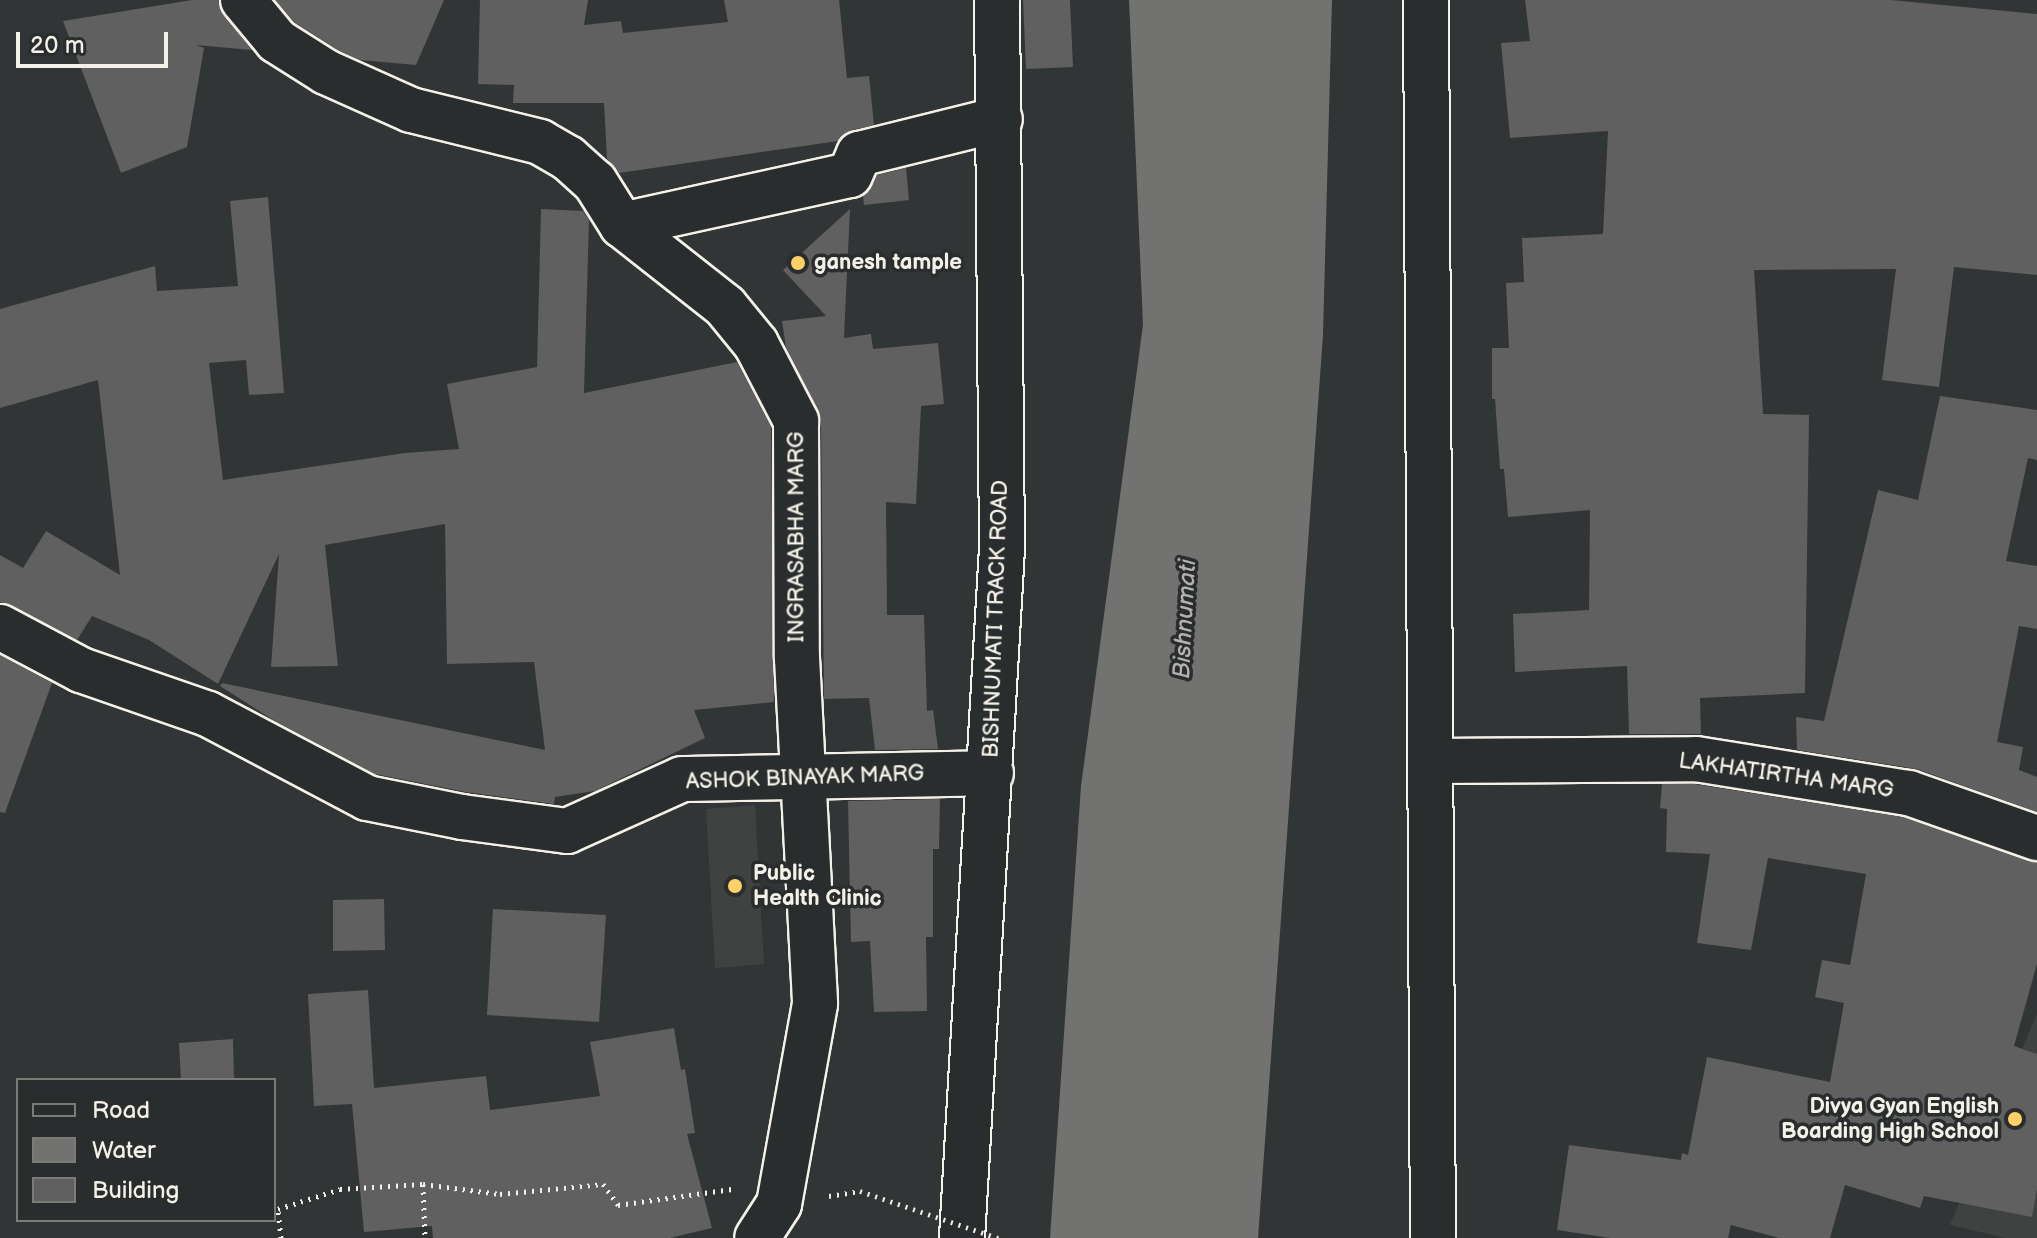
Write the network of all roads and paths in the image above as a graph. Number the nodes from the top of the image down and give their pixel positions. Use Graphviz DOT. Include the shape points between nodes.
graph roads {
  1 [pos="243,0"];
  2 [pos="997,0"];
  3 [pos="1426,0"];
  4 [pos="1000,119"];
  5 [pos="622,225"];
  6 [pos="0,627"];
  7 [pos="1432,761"];
  8 [pos="991,773"];
  9 [pos="806,777"];
  10 [pos="2037,838"];
  11 [pos="423,1184"];
  12 [pos="768,1221"];
  13 [pos="281,1238"];
  14 [pos="425,1238"];
  15 [pos="962,1238"];
  16 [pos="998,1238"];
  17 [pos="1433,1238"];
  1 -- 5 [label="street, INGRASABHA MARG" via="277,41 326,72 411,110 540,142 568,158 595,182"];
  2 -- 4 [label="street, BISHNUMATI TRACK ROAD"];
  3 -- 7 [label="street" via="1425,401"];
  4 -- 5 [label="street" via="859,154 850,175"];
  4 -- 8 [label="street, BISHNUMATI TRACK ROAD" via="1002,549"];
  5 -- 9 [label="street, INGRASABHA MARG" via="725,306 756,344 796,421 797,658"];
  6 -- 9 [label="street, ASHOK BINAYAK MARG" via="81,670 208,714 367,798 462,817 567,831 682,779"];
  7 -- 10 [label="street, LAKHATIRTHA MARG" via="1696,759 1909,793"];
  7 -- 17 [label="street"];
  8 -- 9 [label="street, ASHOK BINAYAK MARG"];
  8 -- 15 [label="street, BISHNUMATI TRACK ROAD"];
  9 -- 12 [label="street, INGRASABHA MARG" via="815,1004"];
  11 -- 12 [label="path" via="500,1194 603,1184 618,1205 748,1187"];
  11 -- 13 [label="path" via="340,1189 278,1209"];
  11 -- 14 [label="path"];
  12 -- 16 [label="path, bridge" via="860,1191"];
}
